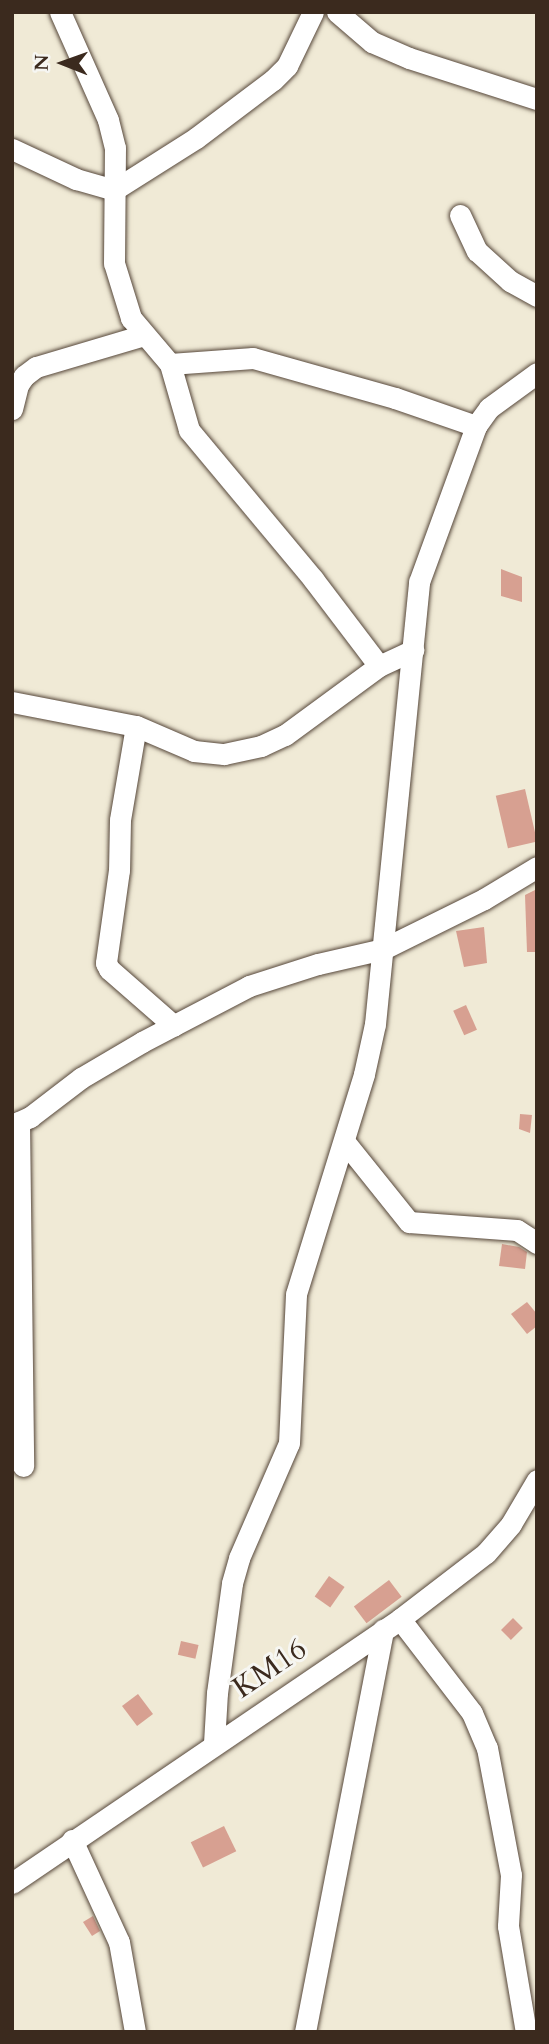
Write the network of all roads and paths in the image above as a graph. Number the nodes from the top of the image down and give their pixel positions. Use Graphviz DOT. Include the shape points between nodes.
graph roads {
  1 [pos="60,12"];
  2 [pos="313,12"];
  3 [pos="337,12"];
  4 [pos="537,99"];
  5 [pos="12,149"];
  6 [pos="114,190"];
  7 [pos="460,215"];
  8 [pos="537,296"];
  9 [pos="144,335"];
  10 [pos="170,364"];
  11 [pos="537,373"];
  12 [pos="12,409"];
  13 [pos="476,426"];
  14 [pos="413,650"];
  15 [pos="379,666"];
  16 [pos="12,702"];
  17 [pos="136,726"];
  18 [pos="537,867"];
  19 [pos="383,949"];
  20 [pos="174,1026"];
  21 [pos="16,1123"];
  22 [pos="344,1141"];
  23 [pos="537,1242"];
  24 [pos="23,1466"];
  25 [pos="537,1480"];
  26 [pos="391,1624"];
  27 [pos="214,1743"];
  28 [pos="72,1840"];
  29 [pos="12,1883"];
  30 [pos="135,2032"];
  31 [pos="305,2032"];
  32 [pos="526,2032"];
  1 -- 6 [label="street" via="108,120 115,149"];
  2 -- 6 [label="street" via="287,66 273,80 185,146"];
  3 -- 4 [label="street" via="372,42"];
  5 -- 6 [label="street" via="76,179"];
  6 -- 9 [label="street" via="114,263 123,299"];
  7 -- 8 [label="street" via="477,251 510,281"];
  9 -- 10 [label="street"];
  9 -- 12 [label="street" via="36,368 23,376"];
  10 -- 13 [label="street" via="265,360"];
  10 -- 15 [label="street" via="189,430"];
  11 -- 13 [label="street" via="489,408"];
  13 -- 14 [label="street" via="419,582"];
  14 -- 15 [label="street"];
  14 -- 19 [label="street"];
  15 -- 17 [label="street" via="285,735 261,746 224,754 194,751"];
  16 -- 17 [label="street"];
  17 -- 20 [label="street" via="120,820 119,870 106,963"];
  18 -- 19 [label="street"];
  19 -- 20 [label="street" via="249,986"];
  19 -- 22 [label="street" via="374,1024"];
  20 -- 21 [label="street" via="81,1077"];
  21 -- 24 [label="street"];
  22 -- 23 [label="street" via="409,1222 517,1230"];
  22 -- 27 [label="street" via="296,1294 289,1443 232,1583"];
  25 -- 26 [label="street, KM16" via="511,1524 486,1553"];
  26 -- 27 [label="street, KM16"];
  26 -- 31 [label="street"];
  26 -- 32 [label="street" via="472,1713 487,1748 511,1875 508,1926"];
  27 -- 28 [label="street, KM16"];
  28 -- 29 [label="street, KM16"];
  28 -- 30 [label="street" via="119,1942"];
}
